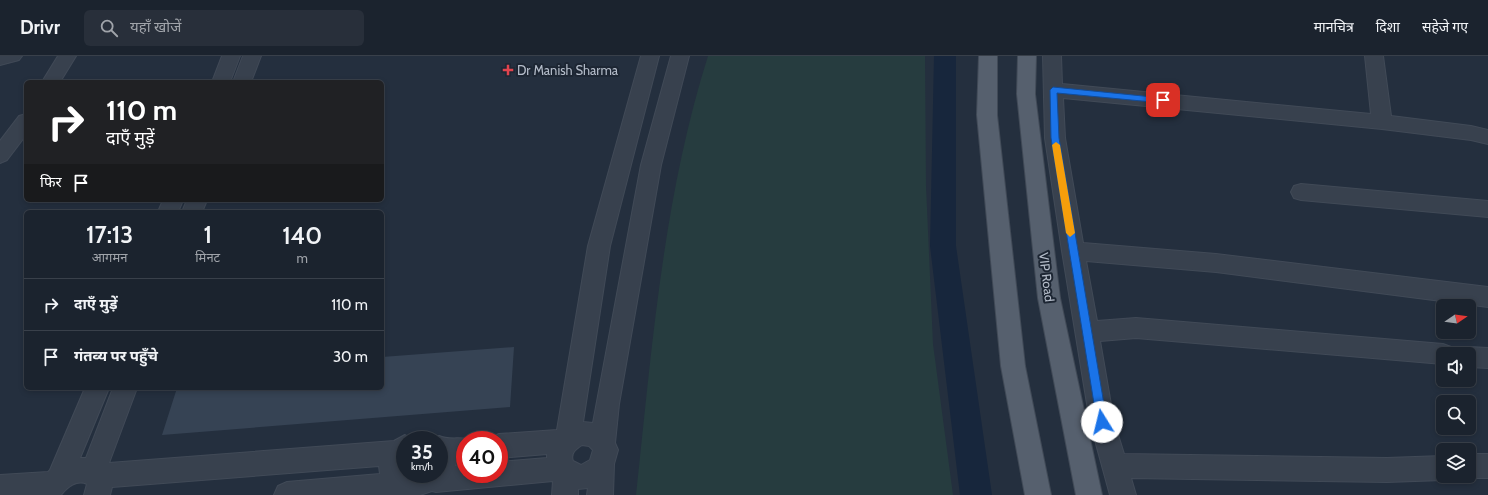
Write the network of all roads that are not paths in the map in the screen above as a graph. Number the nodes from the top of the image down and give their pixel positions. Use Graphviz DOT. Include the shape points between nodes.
graph roads {
  1 [pos="3,56"];
  2 [pos="13,56"];
  3 [pos="67,56"];
  4 [pos="231,56"];
  5 [pos="252,56"];
  6 [pos="650,56"];
  7 [pos="680,56"];
  8 [pos="988,56"];
  9 [pos="1027,56"];
  10 [pos="1052,56"];
  11 [pos="1374,56"];
  12 [pos="0,59"];
  13 [pos="52,80"];
  14 [pos="221,80"];
  15 [pos="243,80"];
  16 [pos="1053,90"];
  17 [pos="1382,122"];
  18 [pos="24,124"];
  19 [pos="1488,137"];
  20 [pos="0,155"];
  21 [pos="1301,192"];
  22 [pos="1488,209"];
  23 [pos="1073,251"];
  24 [pos="1488,297"];
  25 [pos="1087,332"];
  26 [pos="1436,353"];
  27 [pos="1476,357"];
  28 [pos="1488,358"];
  29 [pos="95,390"];
  30 [pos="124,390"];
  31 [pos="567,440"];
  32 [pos="508,445"];
  33 [pos="396,451"];
  34 [pos="602,454"];
  35 [pos="396,460"];
  36 [pos="1115,466"];
  37 [pos="1476,466"];
  38 [pos="1488,466"];
  39 [pos="1436,468"];
  40 [pos="448,479"];
  41 [pos="565,479"];
  42 [pos="96,481"];
  43 [pos="396,481"];
  44 [pos="398,483"];
  45 [pos="431,483"];
  46 [pos="53,485"];
  47 [pos="0,488"];
  48 [pos="406,490"];
  49 [pos="287,495"];
  50 [pos="600,495"];
  51 [pos="1038,495"];
  52 [pos="1089,495"];
  53 [pos="1124,495"];
  1 -- 12 [label="street"];
  2 -- 12 [label="street"];
  3 -- 13 [label="street"];
  4 -- 14 [label="street"];
  5 -- 15 [label="street"];
  6 -- 31 [label="street" via="599,246"];
  7 -- 34 [label="street" via="651,165 607,404"];
  8 -- 51 [label="main road" via="987,115 1013,366"];
  9 -- 52 [label="main road, VIP Road" via="1026,94 1049,298"];
  10 -- 16 [label="street"];
  11 -- 17 [label="street"];
  16 -- 17 [label="street"];
  16 -- 23 [label="street" via="1055,138"];
  17 -- 19 [label="street"];
  18 -- 20 [label="street"];
  21 -- 22 [label="street"];
  23 -- 24 [label="street" via="1216,263"];
  23 -- 25 [label="street"];
  25 -- 26 [label="street" via="1136,328"];
  25 -- 36 [label="street" via="1102,422"];
  27 -- 28 [label="street"];
  29 -- 46 [label="street"];
  30 -- 42 [label="street"];
  31 -- 32 [label="street"];
  31 -- 34 [label="street" via="574,435 594,434"];
  31 -- 41 [label="street" via="559,457"];
  33 -- 42 [label="street"];
  34 -- 41 [label="street" via="589,475"];
  34 -- 50 [label="street"];
  35 -- 43 [label="street" via="391,470 392,478"];
  36 -- 39 [label="street" via="1387,470"];
  36 -- 53 [label="street"];
  37 -- 38 [label="street"];
  40 -- 41 [label="street" via="508,474"];
  42 -- 46 [label="street" via="86,469 78,470"];
  44 -- 48 [label="street"];
  45 -- 48 [label="street" via="421,489"];
  46 -- 47 [label="street"];
  48 -- 49 [label="street"];
}
